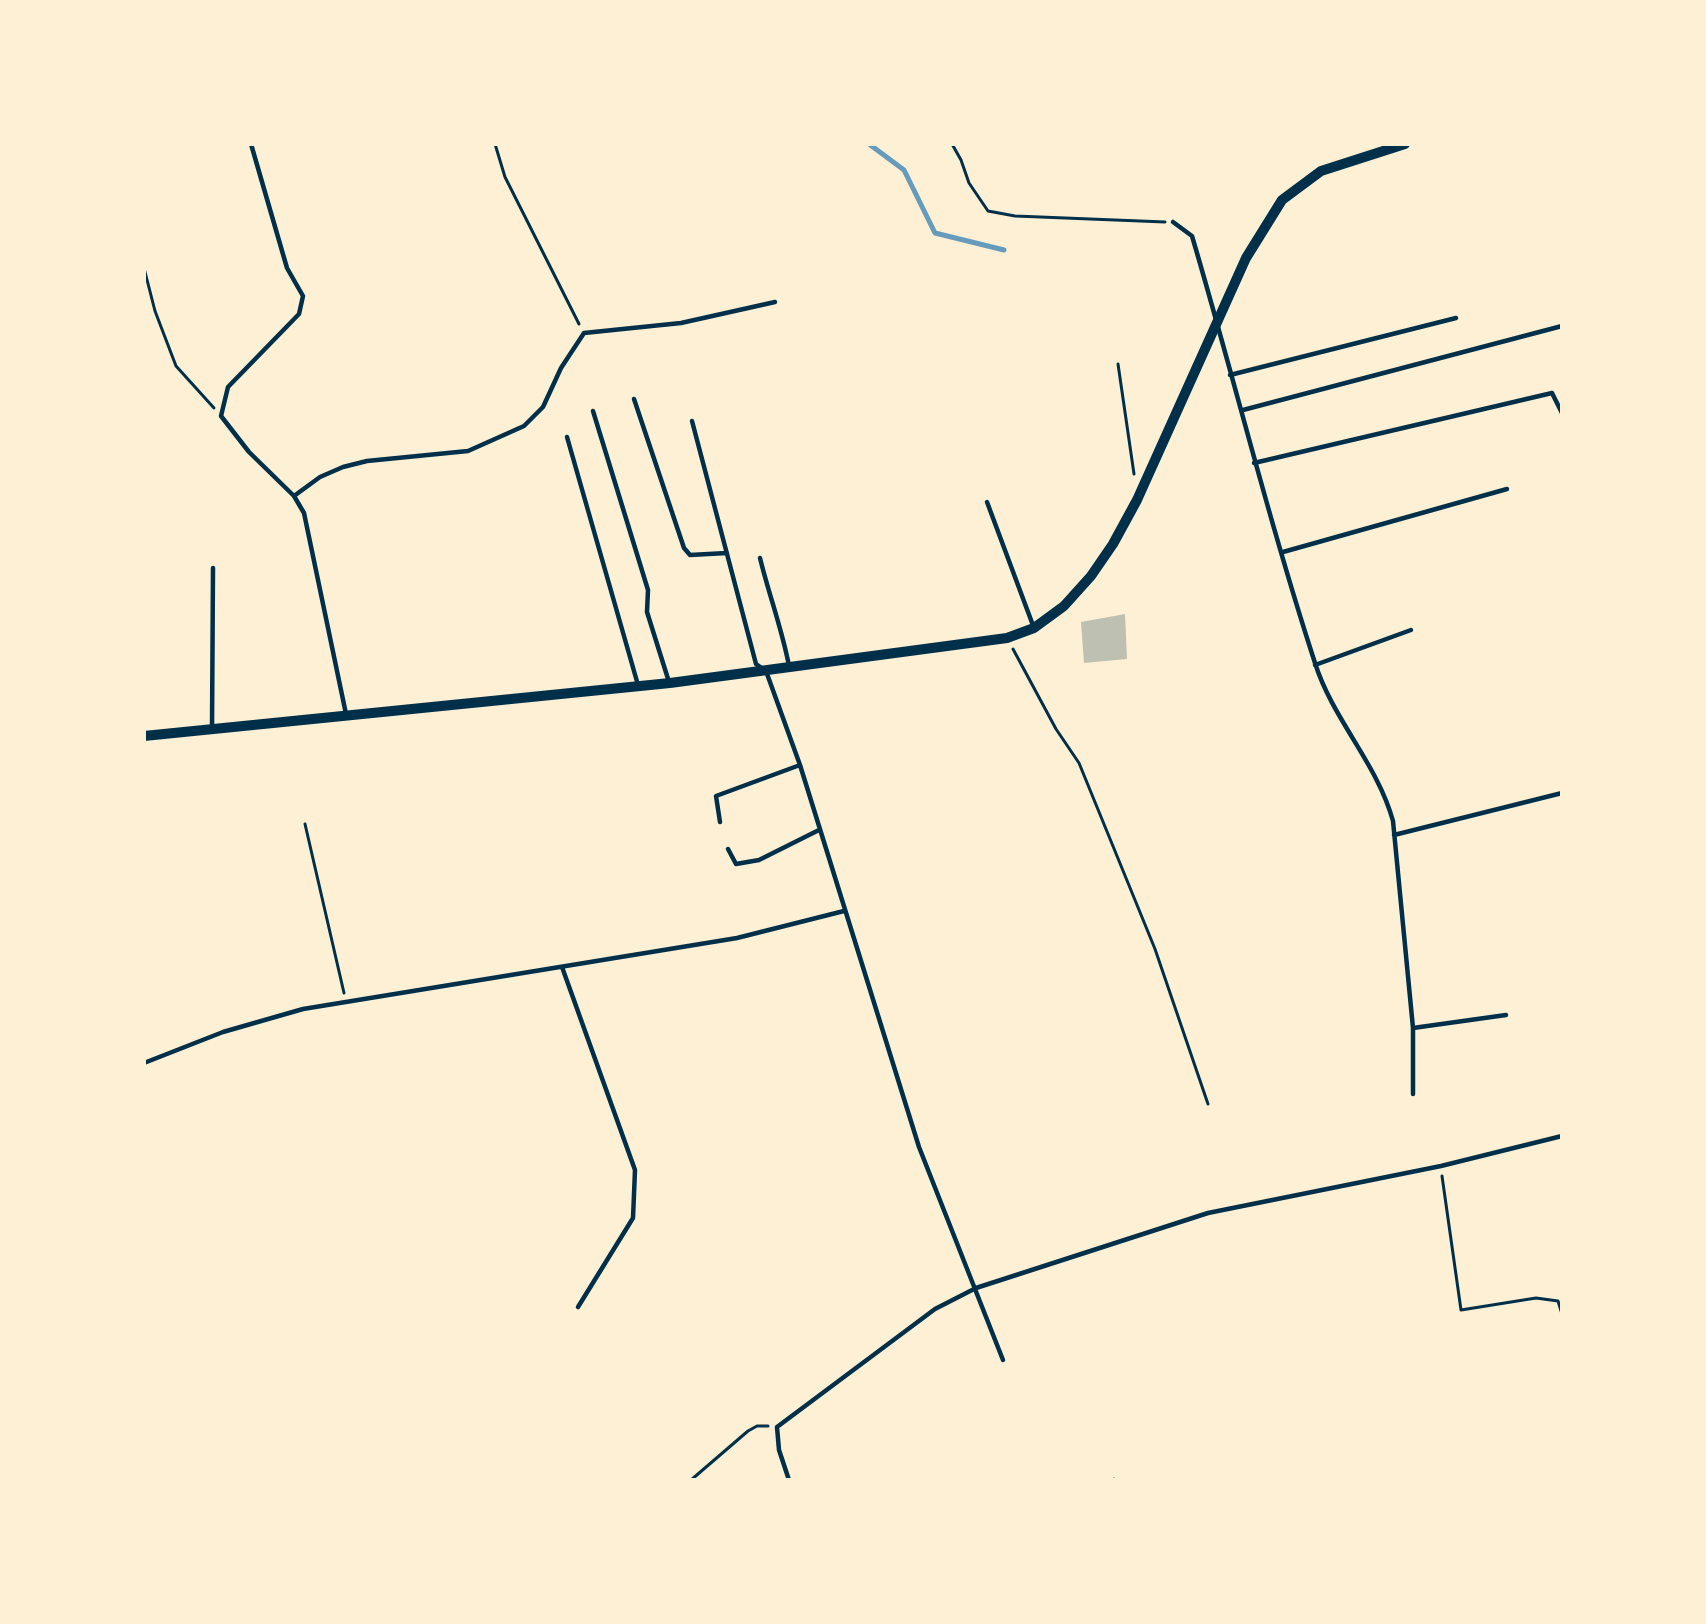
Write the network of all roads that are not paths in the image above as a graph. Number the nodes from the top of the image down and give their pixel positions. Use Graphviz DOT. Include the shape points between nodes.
graph roads {
  1 [pos="251,144"];
  2 [pos="1405,144"];
  3 [pos="1173,222"];
  4 [pos="775,302"];
  5 [pos="1456,318"];
  6 [pos="1218,324"];
  7 [pos="1562,326"];
  8 [pos="1230,375"];
  9 [pos="634,399"];
  10 [pos="1243,410"];
  11 [pos="593,411"];
  12 [pos="1562,412"];
  13 [pos="692,421"];
  14 [pos="567,437"];
  15 [pos="1254,463"];
  16 [pos="1507,489"];
  17 [pos="294,496"];
  18 [pos="987,502"];
  19 [pos="1283,552"];
  20 [pos="727,553"];
  21 [pos="760,558"];
  22 [pos="213,568"];
  23 [pos="1034,628"];
  24 [pos="1411,630"];
  25 [pos="789,666"];
  26 [pos="1315,666"];
  27 [pos="766,671"];
  28 [pos="670,683"];
  29 [pos="639,687"];
  30 [pos="347,716"];
  31 [pos="212,729"];
  32 [pos="144,736"];
  33 [pos="800,765"];
  34 [pos="1562,793"];
  35 [pos="720,822"];
  36 [pos="819,830"];
  37 [pos="1394,835"];
  38 [pos="728,849"];
  39 [pos="844,911"];
  40 [pos="562,967"];
  41 [pos="1506,1015"];
  42 [pos="1413,1028"];
  43 [pos="144,1063"];
  44 [pos="1413,1094"];
  45 [pos="1562,1136"];
  46 [pos="976,1288"];
  47 [pos="578,1307"];
  48 [pos="1003,1360"];
  49 [pos="789,1480"];
  1 -- 17 [label="lane" via="287,268 303,296 299,314 228,387 221,416 249,452"];
  2 -- 6 [label="street" via="1321,171 1282,201 1246,258"];
  3 -- 6 [label="lane" via="1192,236"];
  4 -- 17 [label="lane" via="681,323 584,333 561,368 543,407 524,426 468,451 343,467 320,477"];
  5 -- 8 [label="lane"];
  6 -- 8 [label="lane"];
  6 -- 23 [label="street" via="1113,544 1065,606"];
  7 -- 10 [label="lane"];
  8 -- 10 [label="lane"];
  9 -- 20 [label="lane" via="684,548 690,555 698,556"];
  10 -- 15 [label="lane"];
  11 -- 28 [label="lane" via="648,590 647,612"];
  12 -- 15 [label="lane" via="1552,393"];
  13 -- 20 [label="lane"];
  14 -- 29 [label="lane"];
  15 -- 19 [label="lane"];
  16 -- 19 [label="lane"];
  17 -- 30 [label="lane" via="304,513"];
  18 -- 23 [label="lane"];
  19 -- 26 [label="lane"];
  20 -- 27 [label="lane" via="756,664"];
  21 -- 25 [label="lane"];
  22 -- 31 [label="lane"];
  23 -- 25 [label="street" via="1007,638"];
  24 -- 26 [label="lane"];
  25 -- 27 [label="street"];
  26 -- 37 [label="lane" via="1336,712 1386,795"];
  27 -- 28 [label="street"];
  27 -- 33 [label="lane"];
  28 -- 29 [label="street"];
  29 -- 30 [label="street"];
  30 -- 31 [label="street"];
  31 -- 32 [label="street"];
  33 -- 35 [label="lane" via="716,796"];
  33 -- 36 [label="lane"];
  34 -- 37 [label="lane"];
  36 -- 38 [label="lane" via="759,860 736,864"];
  36 -- 39 [label="lane"];
  37 -- 42 [label="lane"];
  39 -- 40 [label="lane" via="737,938"];
  39 -- 46 [label="lane" via="919,1147"];
  40 -- 43 [label="lane" via="303,1009 223,1032"];
  40 -- 47 [label="lane" via="635,1170 633,1218"];
  41 -- 42 [label="lane"];
  42 -- 44 [label="lane"];
  45 -- 46 [label="lane" via="1441,1166 1208,1213"];
  46 -- 48 [label="lane"];
  46 -- 49 [label="lane" via="926,1315 777,1427 779,1450"];
}
